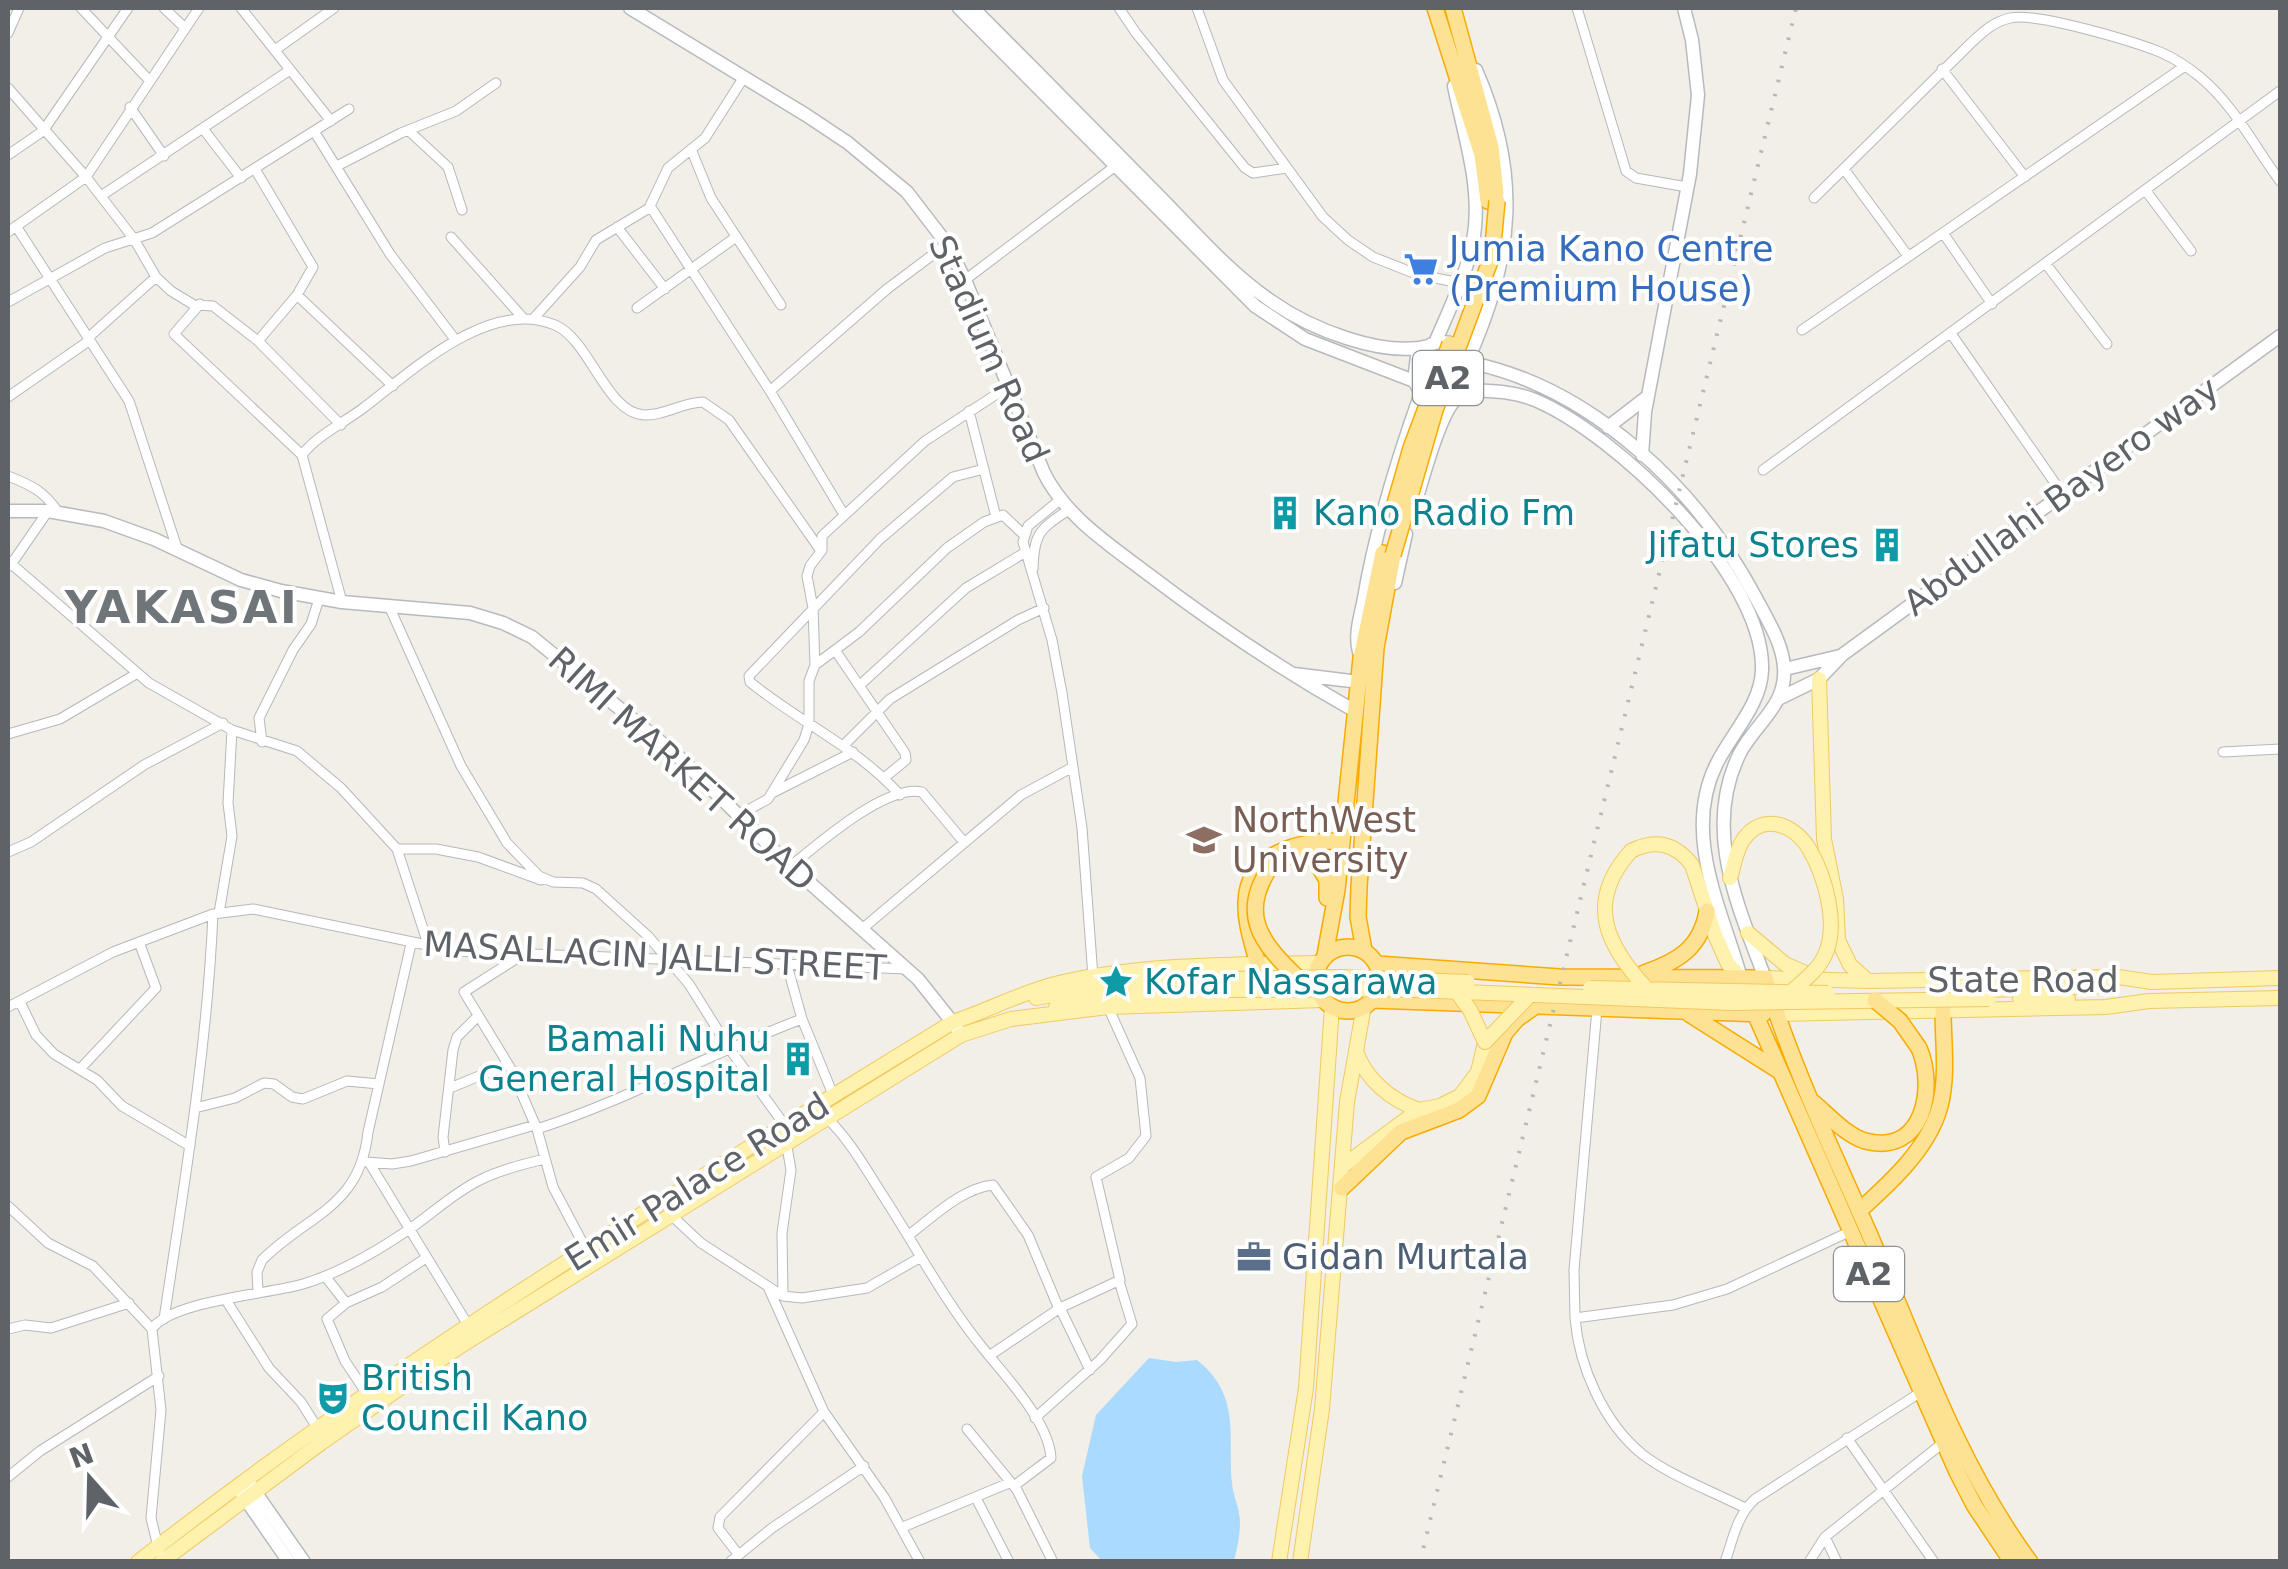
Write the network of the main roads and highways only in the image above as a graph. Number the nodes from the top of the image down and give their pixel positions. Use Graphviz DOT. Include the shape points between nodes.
graph roads {
  1 [pos="630,8"];
  2 [pos="960,8"];
  3 [pos="973,8"];
  4 [pos="1436,8"];
  5 [pos="1453,8"];
  6 [pos="1684,8"];
  7 [pos="1462,37"];
  8 [pos="1448,50"];
  9 [pos="1468,85"];
  10 [pos="1119,163"];
  11 [pos="2280,336"];
  12 [pos="1432,344"];
  13 [pos="1471,360"];
  14 [pos="1417,387"];
  15 [pos="1468,390"];
  16 [pos="1647,398"];
  17 [pos="1454,401"];
  18 [pos="1608,427"];
  19 [pos="1642,455"];
  20 [pos="8,511"];
  21 [pos="1690,513"];
  22 [pos="1367,651"];
  23 [pos="1842,655"];
  24 [pos="1376,668"];
  25 [pos="1784,669"];
  26 [pos="1287,673"];
  27 [pos="1818,679"];
  28 [pos="1359,682"];
  29 [pos="1780,698"];
  30 [pos="1355,710"];
  31 [pos="1342,840"];
  32 [pos="1730,878"];
  33 [pos="1707,910"];
  34 [pos="1748,933"];
  35 [pos="1364,950"];
  36 [pos="1324,953"];
  37 [pos="1377,964"];
  38 [pos="1258,965"];
  39 [pos="1298,978"];
  40 [pos="1630,978"];
  41 [pos="1741,978"];
  42 [pos="1765,978"];
  43 [pos="2280,978"];
  44 [pos="1827,980"];
  45 [pos="1868,982"];
  46 [pos="2152,982"];
  47 [pos="1226,984"];
  48 [pos="1648,990"];
  49 [pos="1456,992"];
  50 [pos="1790,993"];
  51 [pos="1989,994"];
  52 [pos="2280,998"];
  53 [pos="1534,1000"];
  54 [pos="1875,1000"];
  55 [pos="2149,1001"];
  56 [pos="1328,1003"];
  57 [pos="1368,1003"];
  58 [pos="1001,1006"];
  59 [pos="1943,1010"];
  60 [pos="1685,1012"];
  61 [pos="1753,1014"];
  62 [pos="1776,1014"];
  63 [pos="1012,1019"];
  64 [pos="957,1028"];
  65 [pos="1485,1042"];
  66 [pos="1356,1050"];
  67 [pos="1779,1070"];
  68 [pos="1810,1100"];
  69 [pos="1419,1110"];
  70 [pos="786,1134"];
  71 [pos="1344,1166"];
  72 [pos="1342,1188"];
  73 [pos="1859,1211"];
  74 [pos="406,1374"];
  75 [pos="251,1495"];
  76 [pos="161,1556"];
  77 [pos="138,1562"];
  78 [pos="290,1562"];
  79 [pos="304,1562"];
  80 [pos="1280,1562"];
  81 [pos="1300,1562"];
  82 [pos="2012,1562"];
  83 [pos="2030,1562"];
  1 -- 26 [label="main road, Stadium Road" via="883,170 947,244 1044,472 1065,504 1176,596"];
  2 -- 10 [label="main road"];
  3 -- 10 [label="main road"];
  4 -- 8 [label="highway, A2"];
  5 -- 7 [label="highway, A2"];
  6 -- 16 [label="main road" via="1698,95"];
  7 -- 9 [label="highway, A2"];
  7 -- 13 [label="main road, A2" via="1492,113 1508,224"];
  8 -- 9 [label="highway, A2"];
  8 -- 12 [label="main road, A2" via="1476,200 1474,238"];
  9 -- 22 [label="highway, A2, bridge" via="1491,147 1492,256 1388,554"];
  10 -- 12 [label="main road" via="1240,276 1295,317 1358,340 1407,348"];
  10 -- 14 [label="main road" via="1233,286 1276,321"];
  11 -- 23 [label="main road, Abdullahi Bayero way"];
  12 -- 13 [label="main road" via="1454,344"];
  12 -- 14 [label="main road" via="1414,364"];
  13 -- 15 [label="main road"];
  13 -- 18 [label="main road"];
  14 -- 17 [label="main road" via="1436,402"];
  14 -- 22 [label="main road, A2" via="1370,564 1357,644"];
  15 -- 17 [label="main road"];
  15 -- 21 [label="main road" via="1510,392 1556,410"];
  16 -- 18 [label="main road"];
  16 -- 19 [label="main road"];
  17 -- 24 [label="main road, A2" via="1408,526"];
  18 -- 19 [label="main road"];
  19 -- 21 [label="main road"];
  20 -- 64 [label="main road, RIMI MARKET ROAD" via="104,521 242,580 319,599 470,613 532,637 679,757 932,994"];
  21 -- 25 [label="main road" via="1750,586"];
  21 -- 41 [label="main road" via="1742,601 1761,651 1760,688 1711,776 1703,816 1713,894"];
  22 -- 24 [label="highway, A2"];
  22 -- 28 [label="highway, A2"];
  23 -- 25 [label="main road"];
  23 -- 27 [label="main road"];
  24 -- 35 [label="highway, A2" via="1358,887"];
  25 -- 29 [label="main road"];
  26 -- 28 [label="main road, Stadium Road"];
  26 -- 30 [label="main road, Stadium Road"];
  27 -- 29 [label="main road"];
  27 -- 45 [label="main road" via="1824,839 1838,940"];
  28 -- 30 [label="highway, A2"];
  29 -- 32 [label="main road" via="1731,778 1722,824"];
  30 -- 31 [label="highway, A2"];
  31 -- 36 [label="highway, A2"];
  31 -- 38 [label="highway" via="1293,844 1258,870 1246,896"];
  32 -- 34 [label="main road"];
  32 -- 50 [label="main road, bridge" via="1743,840 1759,826 1787,826 1808,847 1826,892 1828,944 1816,969"];
  33 -- 40 [label="highway" via="1696,942 1682,958"];
  33 -- 41 [label="main road" via="1728,964"];
  33 -- 48 [label="main road, bridge" via="1684,854 1650,843 1631,851 1609,888 1605,920 1622,963"];
  34 -- 42 [label="main road"];
  34 -- 44 [label="main road" via="1784,964"];
  35 -- 36 [label="highway" via="1344,946"];
  35 -- 37 [label="highway"];
  36 -- 38 [label="main road, Emir Palace Road"];
  36 -- 39 [label="highway, bridge" via="1328,880 1308,855 1287,856 1271,866 1257,892 1257,925 1266,946"];
  36 -- 56 [label="highway, A2" via="1315,976"];
  37 -- 40 [label="highway"];
  37 -- 57 [label="highway" via="1379,989"];
  38 -- 58 [label="main road, Emir Palace Road" via="1093,976"];
  39 -- 47 [label="main road, bridge"];
  39 -- 48 [label="main road, bridge"];
  40 -- 41 [label="highway"];
  41 -- 42 [label="highway"];
  41 -- 61 [label="highway, A2"];
  42 -- 44 [label="main road, State Road"];
  42 -- 62 [label="highway, A2"];
  43 -- 46 [label="main road, State Road"];
  44 -- 45 [label="main road, State Road"];
  45 -- 46 [label="main road, State Road"];
  46 -- 51 [label="main road"];
  47 -- 49 [label="main road, bridge"];
  47 -- 58 [label="main road" via="1108,986"];
  47 -- 63 [label="main road" via="1077,1002"];
  48 -- 50 [label="main road, bridge"];
  49 -- 53 [label="main road, bridge"];
  49 -- 65 [label="main road, bridge"];
  50 -- 51 [label="main road, bridge"];
  51 -- 54 [label="main road, bridge"];
  51 -- 55 [label="main road"];
  52 -- 55 [label="main road, State Road"];
  53 -- 54 [label="main road, bridge"];
  53 -- 57 [label="highway"];
  53 -- 60 [label="highway"];
  53 -- 65 [label="main road, bridge"];
  53 -- 72 [label="highway" via="1504,1034 1478,1096 1401,1132"];
  54 -- 68 [label="highway, bridge" via="1919,1048 1926,1100 1918,1122 1896,1140 1862,1140"];
  55 -- 59 [label="main road, State Road"];
  56 -- 57 [label="highway" via="1348,1011"];
  56 -- 63 [label="main road, Emir Palace Road" via="1108,1007"];
  56 -- 80 [label="main road" via="1306,1388"];
  57 -- 66 [label="main road"];
  58 -- 64 [label="main road, Emir Palace Road"];
  59 -- 62 [label="main road, State Road"];
  59 -- 73 [label="highway" via="1944,1072 1932,1127 1909,1162"];
  60 -- 61 [label="highway"];
  60 -- 67 [label="highway"];
  61 -- 62 [label="highway"];
  61 -- 67 [label="highway, A2"];
  62 -- 68 [label="highway, A2"];
  63 -- 64 [label="main road, Emir Palace Road"];
  64 -- 70 [label="main road, Emir Palace Road" via="825,1116"];
  64 -- 70 [label="main road, Emir Palace Road" via="834,1096"];
  65 -- 69 [label="main road" via="1470,1087 1449,1102"];
  66 -- 69 [label="main road" via="1387,1094"];
  66 -- 71 [label="main road"];
  67 -- 82 [label="highway, A2" via="1920,1392 1974,1505"];
  68 -- 73 [label="highway, A2"];
  69 -- 71 [label="main road"];
  70 -- 74 [label="main road, Emir Palace Road" via="670,1215"];
  70 -- 74 [label="main road, Emir Palace Road" via="468,1325"];
  71 -- 72 [label="main road"];
  72 -- 81 [label="main road"];
  73 -- 83 [label="highway, A2" via="1972,1470"];
  74 -- 75 [label="main road, Emir Palace Road"];
  74 -- 75 [label="main road, Emir Palace Road" via="318,1428"];
  75 -- 76 [label="main road, Emir Palace Road"];
  75 -- 76 [label="main road, Emir Palace Road"];
  75 -- 78 [label="main road"];
  75 -- 79 [label="main road"];
  76 -- 77 [label="main road, Emir Palace Road"];
}
